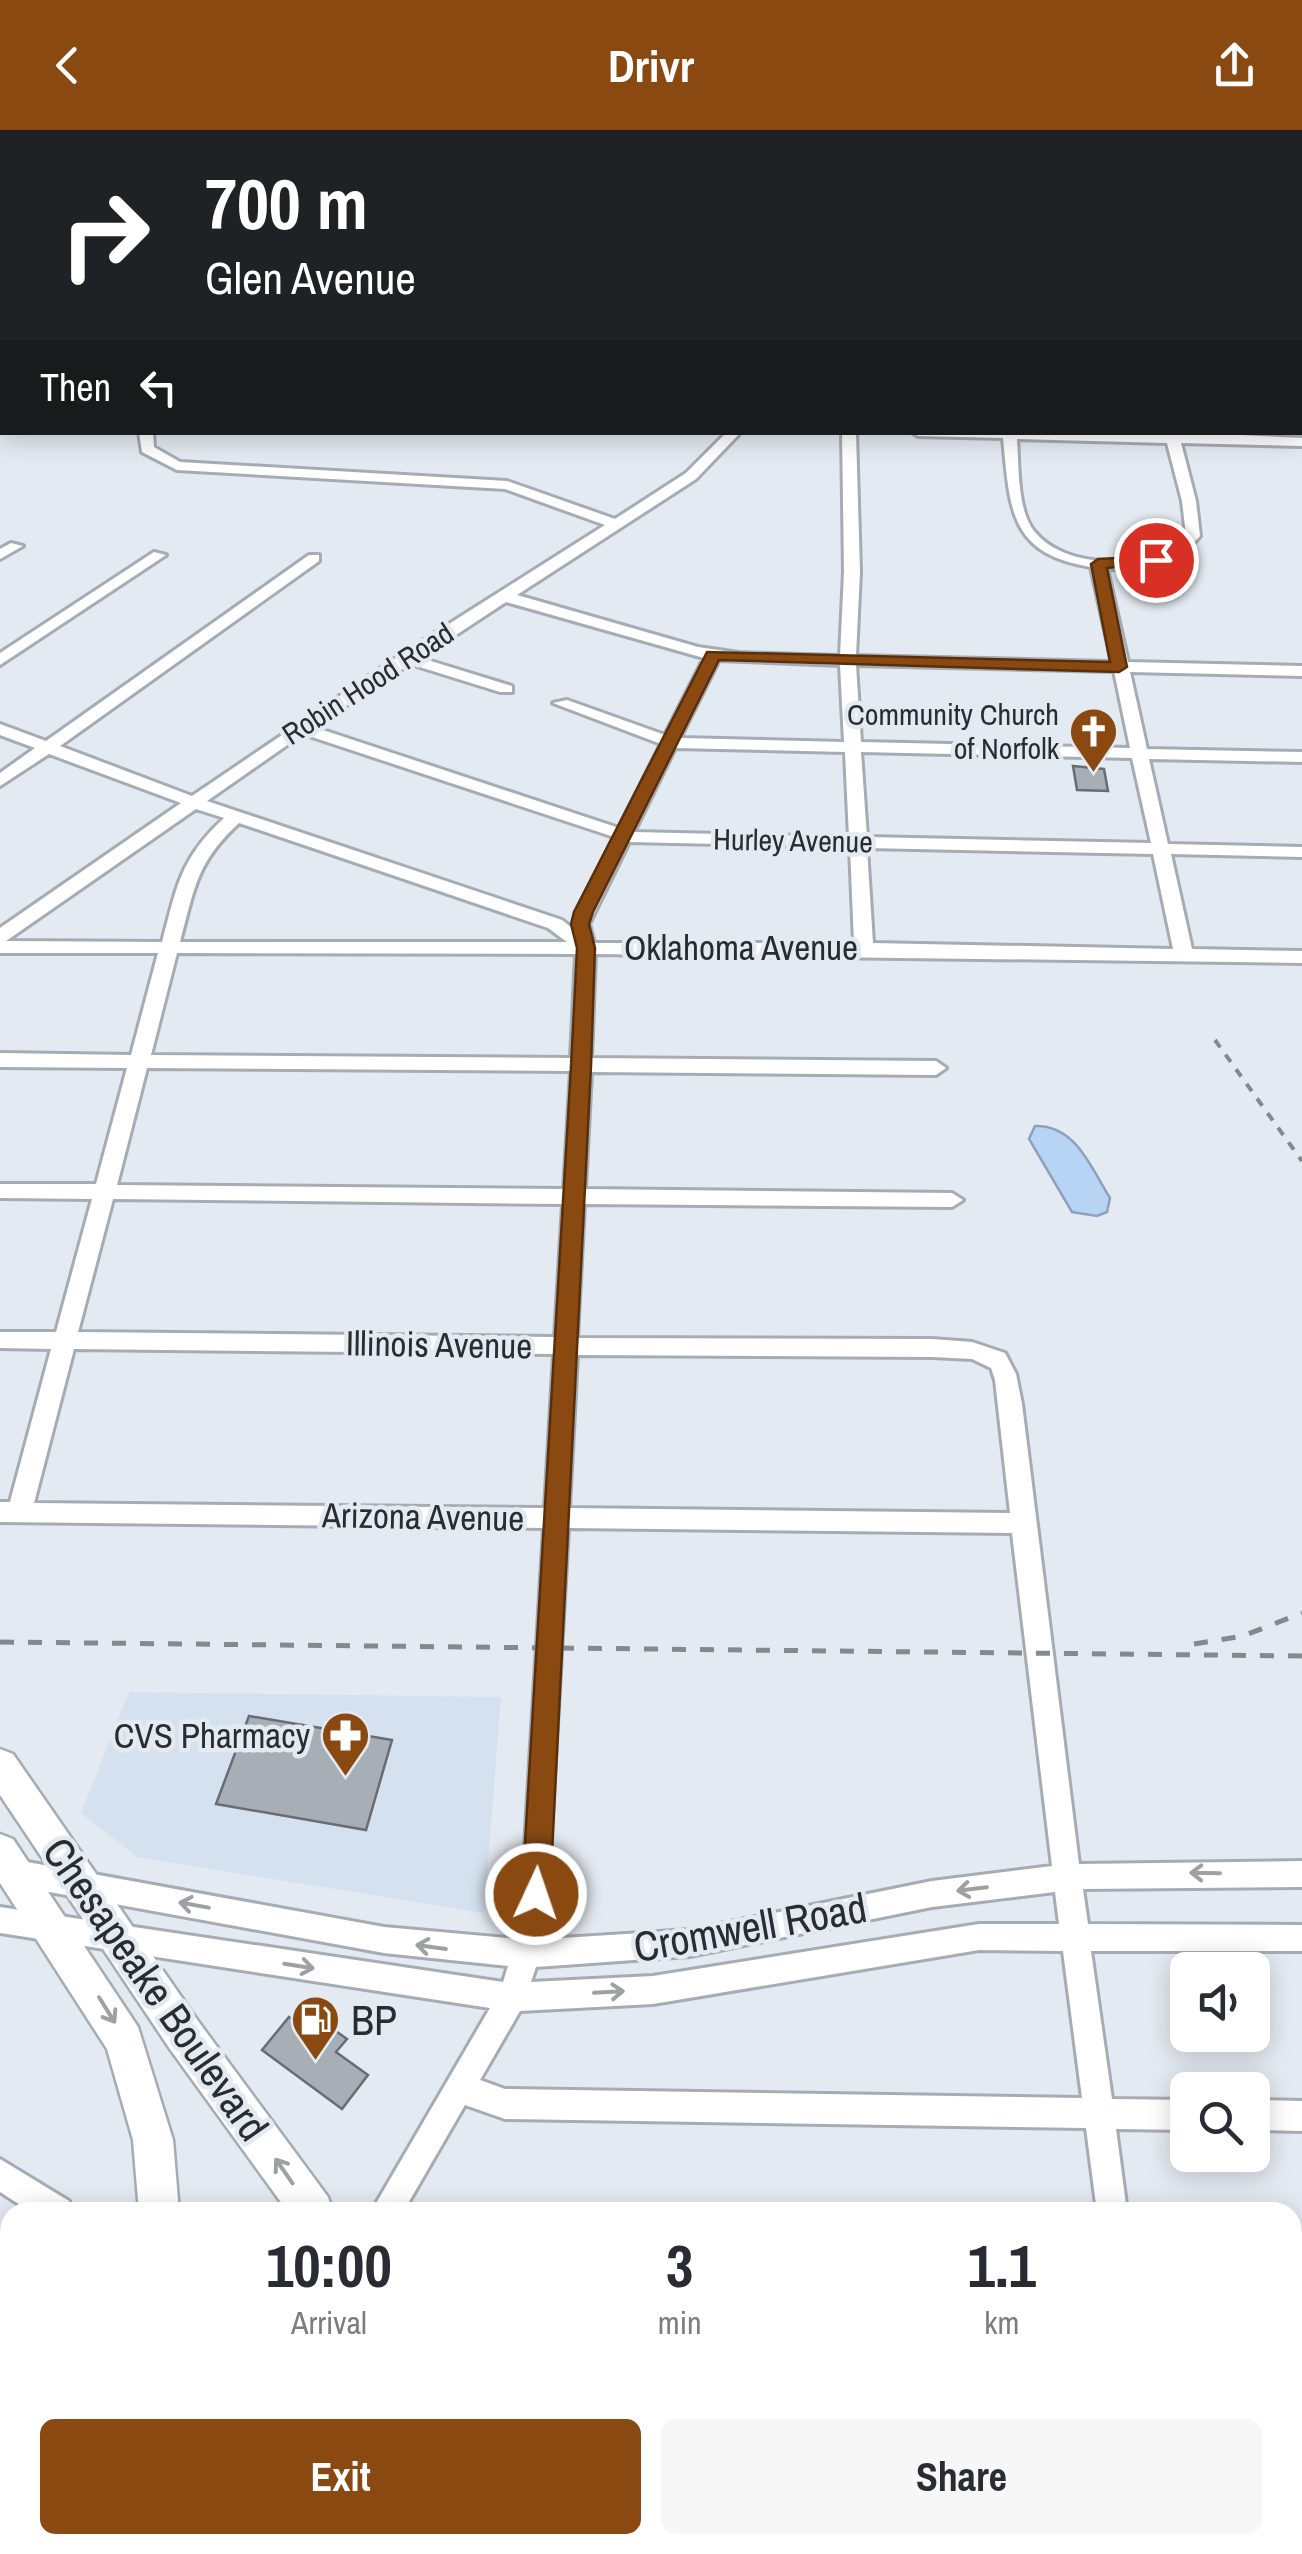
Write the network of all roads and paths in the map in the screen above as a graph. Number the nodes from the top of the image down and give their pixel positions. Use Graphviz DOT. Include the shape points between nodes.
graph roads {
  1 [pos="145,435"];
  2 [pos="732,435"];
  3 [pos="849,435"];
  4 [pos="1010,435"];
  5 [pos="1091,435"];
  6 [pos="1172,436"];
  7 [pos="1302,442"];
  8 [pos="616,524"];
  9 [pos="16,546"];
  10 [pos="0,555"];
  11 [pos="159,555"];
  12 [pos="314,558"];
  13 [pos="1098,564"];
  14 [pos="502,596"];
  15 [pos="713,655"];
  16 [pos="406,658"];
  17 [pos="0,660"];
  18 [pos="848,661"];
  19 [pos="1119,667"];
  20 [pos="1302,671"];
  21 [pos="506,689"];
  22 [pos="561,703"];
  23 [pos="301,728"];
  24 [pos="0,729"];
  25 [pos="669,742"];
  26 [pos="48,747"];
  27 [pos="853,748"];
  28 [pos="1139,754"];
  29 [pos="1302,757"];
  30 [pos="0,781"];
  31 [pos="194,800"];
  32 [pos="236,814"];
  33 [pos="624,835"];
  34 [pos="856,842"];
  35 [pos="1159,849"];
  36 [pos="1302,852"];
  37 [pos="0,937"];
  38 [pos="0,948"];
  39 [pos="170,948"];
  40 [pos="586,948"];
  41 [pos="864,948"];
  42 [pos="1184,956"];
  43 [pos="1302,958"];
  44 [pos="0,1060"];
  45 [pos="140,1061"];
  46 [pos="581,1066"];
  47 [pos="936,1068"];
  48 [pos="0,1191"];
  49 [pos="104,1192"];
  50 [pos="572,1196"];
  51 [pos="952,1200"];
  52 [pos="0,1340"];
  53 [pos="65,1342"];
  54 [pos="565,1346"];
  55 [pos="9,1512"];
  56 [pos="558,1518"];
  57 [pos="1026,1522"];
  58 [pos="0,1765"];
  59 [pos="5,1864"];
  60 [pos="1302,1874"];
  61 [pos="1069,1878"];
  62 [pos="82,1885"];
  63 [pos="0,1920"];
  64 [pos="53,1929"];
  65 [pos="1076,1936"];
  66 [pos="119,1937"];
  67 [pos="1302,1938"];
  68 [pos="529,1954"];
  69 [pos="512,1997"];
  70 [pos="461,2086"];
  71 [pos="1099,2113"];
  72 [pos="1170,2114"];
  73 [pos="1270,2116"];
  74 [pos="1302,2116"];
  75 [pos="0,2174"];
  76 [pos="43,2202"];
  77 [pos="158,2202"];
  78 [pos="306,2202"];
  79 [pos="392,2202"];
  80 [pos="1111,2202"];
  1 -- 8 [label="street" via="152,455 187,468 507,485"];
  2 -- 8 [label="street, Robin Hood Road" via="691,476"];
  3 -- 18 [label="street"];
  4 -- 13 [label="street" via="1025,528 1056,552"];
  5 -- 6 [label="street"];
  6 -- 7 [label="street"];
  6 -- 13 [label="street" via="1193,536 1156,560"];
  8 -- 14 [label="street, Robin Hood Road"];
  9 -- 10 [label="street"];
  11 -- 17 [label="street"];
  12 -- 26 [label="street"];
  13 -- 19 [label="street"];
  14 -- 15 [label="street"];
  14 -- 16 [label="street, Robin Hood Road"];
  15 -- 18 [label="street"];
  15 -- 25 [label="street"];
  16 -- 21 [label="street"];
  16 -- 23 [label="street, Robin Hood Road"];
  18 -- 19 [label="street"];
  18 -- 27 [label="street"];
  19 -- 20 [label="street"];
  19 -- 28 [label="street"];
  22 -- 25 [label="street"];
  23 -- 31 [label="street, Robin Hood Road"];
  23 -- 33 [label="street, Hurley Avenue"];
  24 -- 26 [label="street"];
  25 -- 27 [label="street"];
  25 -- 33 [label="street"];
  26 -- 30 [label="street"];
  26 -- 31 [label="street"];
  27 -- 28 [label="street"];
  27 -- 34 [label="street"];
  28 -- 29 [label="street"];
  28 -- 35 [label="street"];
  31 -- 32 [label="street"];
  31 -- 37 [label="street, Robin Hood Road"];
  32 -- 39 [label="street" via="190,870"];
  32 -- 40 [label="street" via="554,924"];
  33 -- 34 [label="street, Hurley Avenue"];
  33 -- 40 [label="street" via="584,912 580,934"];
  34 -- 35 [label="street, Hurley Avenue"];
  34 -- 41 [label="street"];
  35 -- 36 [label="street, Hurley Avenue"];
  35 -- 42 [label="street"];
  38 -- 39 [label="street, Oklahoma Avenue"];
  39 -- 40 [label="street, Oklahoma Avenue"];
  39 -- 45 [label="street"];
  40 -- 41 [label="street, Oklahoma Avenue"];
  40 -- 46 [label="street"];
  41 -- 42 [label="street, Oklahoma Avenue"];
  42 -- 43 [label="street, Oklahoma Avenue"];
  44 -- 45 [label="street"];
  45 -- 46 [label="street"];
  45 -- 49 [label="street"];
  46 -- 47 [label="street"];
  46 -- 50 [label="street"];
  48 -- 49 [label="street"];
  49 -- 50 [label="street"];
  49 -- 53 [label="street"];
  50 -- 51 [label="street"];
  50 -- 54 [label="street"];
  52 -- 53 [label="street, Illinois Avenue"];
  53 -- 54 [label="street, Illinois Avenue"];
  53 -- 55 [label="street"];
  54 -- 56 [label="street"];
  54 -- 57 [label="street, Illinois Avenue" via="978,1352 996,1358 1010,1404"];
  55 -- 56 [label="street, Arizona Avenue"];
  56 -- 57 [label="street, Arizona Avenue"];
  56 -- 68 [label="street"];
  57 -- 61 [label="street"];
  58 -- 62 [label="main road, Chesapeake Boulevard"];
  59 -- 62 [label="street, Cromwell Road"];
  59 -- 64 [label="main road, Chesapeake Boulevard"];
  60 -- 61 [label="street, Cromwell Road, one-way"];
  61 -- 65 [label="street"];
  61 -- 68 [label="street, Cromwell Road, one-way" via="932,1894 690,1943"];
  62 -- 66 [label="main road, Chesapeake Boulevard"];
  68 -- 62 [label="street, Cromwell Road, one-way" via="384,1940"];
  63 -- 64 [label="street, Cromwell Road"];
  64 -- 66 [label="street, Cromwell Road"];
  64 -- 77 [label="main road, Chesapeake Boulevard, one-way" via="124,2040 153,2140"];
  65 -- 67 [label="street, Cromwell Road"];
  69 -- 65 [label="street, Cromwell Road, one-way" via="653,1990 940,1940"];
  65 -- 71 [label="street"];
  66 -- 69 [label="street, Cromwell Road, one-way"];
  78 -- 66 [label="main road, Chesapeake Boulevard, one-way"];
  68 -- 69 [label="street"];
  69 -- 70 [label="street"];
  70 -- 71 [label="street" via="505,2104"];
  70 -- 79 [label="street"];
  71 -- 72 [label="street"];
  71 -- 80 [label="street"];
  73 -- 74 [label="street"];
  75 -- 76 [label="street"];
}
